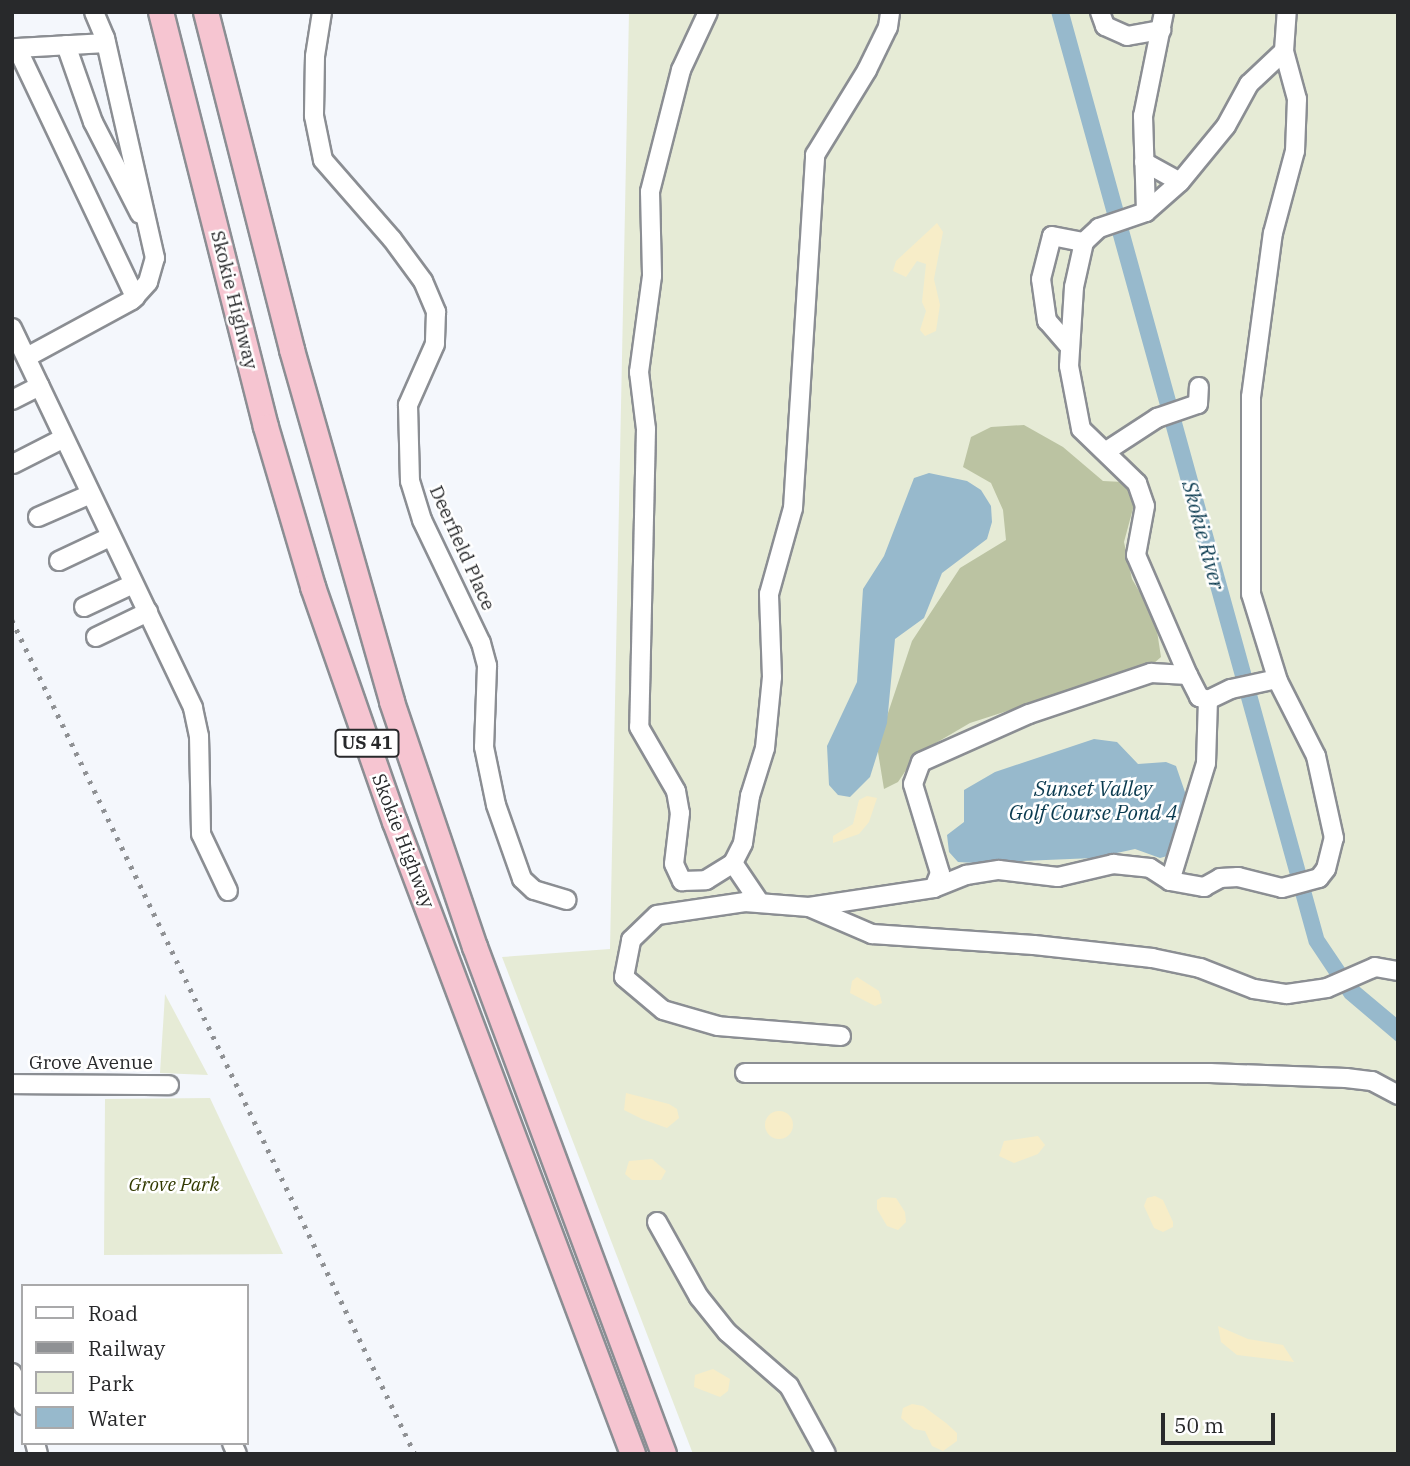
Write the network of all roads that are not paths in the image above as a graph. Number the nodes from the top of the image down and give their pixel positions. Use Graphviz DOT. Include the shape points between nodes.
graph roads {
  1 [pos="94,12"];
  2 [pos="161,12"];
  3 [pos="206,12"];
  4 [pos="322,12"];
  5 [pos="708,12"];
  6 [pos="890,12"];
  7 [pos="1100,12"];
  8 [pos="1287,12"];
  9 [pos="1163,21"];
  10 [pos="106,43"];
  11 [pos="66,45"];
  12 [pos="15,48"];
  13 [pos="1284,51"];
  14 [pos="1144,162"];
  15 [pos="1180,182"];
  16 [pos="1139,216"];
  17 [pos="152,239"];
  18 [pos="1084,242"];
  19 [pos="135,297"];
  20 [pos="12,328"];
  21 [pos="1070,347"];
  22 [pos="20,352"];
  23 [pos="40,386"];
  24 [pos="1199,387"];
  25 [pos="12,400"];
  26 [pos="64,438"];
  27 [pos="1108,450"];
  28 [pos="13,464"];
  29 [pos="88,495"];
  30 [pos="38,517"];
  31 [pos="110,537"];
  32 [pos="59,561"];
  33 [pos="133,584"];
  34 [pos="84,607"];
  35 [pos="148,612"];
  36 [pos="96,637"];
  37 [pos="1188,675"];
  38 [pos="1269,681"];
  39 [pos="1208,700"];
  40 [pos="733,863"];
  41 [pos="1170,881"];
  42 [pos="934,888"];
  43 [pos="228,891"];
  44 [pos="566,900"];
  45 [pos="760,903"];
  46 [pos="808,907"];
  47 [pos="1398,971"];
  48 [pos="841,1037"];
  49 [pos="745,1073"];
  50 [pos="12,1084"];
  51 [pos="169,1085"];
  52 [pos="1398,1095"];
  53 [pos="657,1222"];
  54 [pos="12,1371"];
  55 [pos="21,1399"];
  56 [pos="633,1454"];
  57 [pos="664,1454"];
  58 [pos="826,1454"];
  1 -- 10 [label="street"];
  2 -- 56 [label="highway, Skokie Highway / US 41" via="266,427 332,645"];
  3 -- 57 [label="highway, Skokie Highway / US 41" via="292,350 392,702 475,947"];
  4 -- 44 [label="street, Deerfield Place" via="315,55 314,116 323,160 392,239 423,281 436,312 435,344 408,405 410,481 422,520 484,655 484,747 496,806 522,879 534,890"];
  5 -- 40 [label="street" via="681,70 650,192 652,276 639,372 646,443 639,727 676,791 680,813 674,864 682,881 706,880"];
  6 -- 40 [label="street" via="888,27 867,70 815,155 793,508 769,594 772,677 765,748 750,796 743,843"];
  7 -- 9 [label="street" via="1105,26 1127,36"];
  8 -- 13 [label="street"];
  9 -- 14 [label="street" via="1143,116"];
  10 -- 11 [label="street"];
  10 -- 17 [label="street"];
  11 -- 12 [label="street"];
  11 -- 17 [label="street" via="93,122"];
  12 -- 19 [label="street"];
  13 -- 15 [label="street" via="1250,84 1226,126"];
  13 -- 38 [label="street" via="1297,99 1294,151 1273,233 1251,397 1251,594"];
  14 -- 15 [label="street"];
  14 -- 16 [label="street"];
  15 -- 16 [label="street"];
  16 -- 18 [label="street" via="1099,228"];
  17 -- 19 [label="street" via="155,258 148,282"];
  18 -- 21 [label="street" via="1073,288"];
  18 -- 21 [label="street" via="1052,236 1041,279 1047,321"];
  19 -- 22 [label="street"];
  20 -- 22 [label="street"];
  21 -- 27 [label="street" via="1069,366 1081,429"];
  22 -- 23 [label="street"];
  23 -- 25 [label="street"];
  23 -- 26 [label="street"];
  24 -- 27 [label="street" via="1198,404 1157,418"];
  26 -- 28 [label="street"];
  26 -- 29 [label="street"];
  27 -- 37 [label="street" via="1137,483 1145,506 1136,555"];
  29 -- 30 [label="street"];
  29 -- 31 [label="street"];
  31 -- 32 [label="street"];
  31 -- 33 [label="street"];
  33 -- 34 [label="street"];
  33 -- 35 [label="street"];
  35 -- 36 [label="street"];
  35 -- 43 [label="street" via="193,708 199,736 201,834"];
  37 -- 39 [label="street" via="1199,697"];
  37 -- 42 [label="street" via="1151,673 1029,714 921,762 913,784 940,873"];
  38 -- 39 [label="street" via="1231,689"];
  38 -- 41 [label="street" via="1317,756 1334,838 1326,869 1314,880 1282,888 1238,877 1220,878 1204,887"];
  39 -- 41 [label="street" via="1206,763"];
  40 -- 45 [label="street"];
  41 -- 42 [label="street" via="1150,868 1113,864 1058,877 999,870 966,875"];
  42 -- 46 [label="street"];
  45 -- 46 [label="street"];
  45 -- 48 [label="street" via="657,915 631,940 624,977 663,1010 707,1023"];
  46 -- 47 [label="street" via="872,934 1097,950 1200,968 1254,989 1287,994 1327,988 1375,967"];
  49 -- 52 [label="street" via="1209,1073 1372,1081"];
  50 -- 51 [label="street, Grove Avenue"];
  53 -- 58 [label="street" via="699,1297 727,1332 789,1386"];
  54 -- 55 [label="street"];
}
